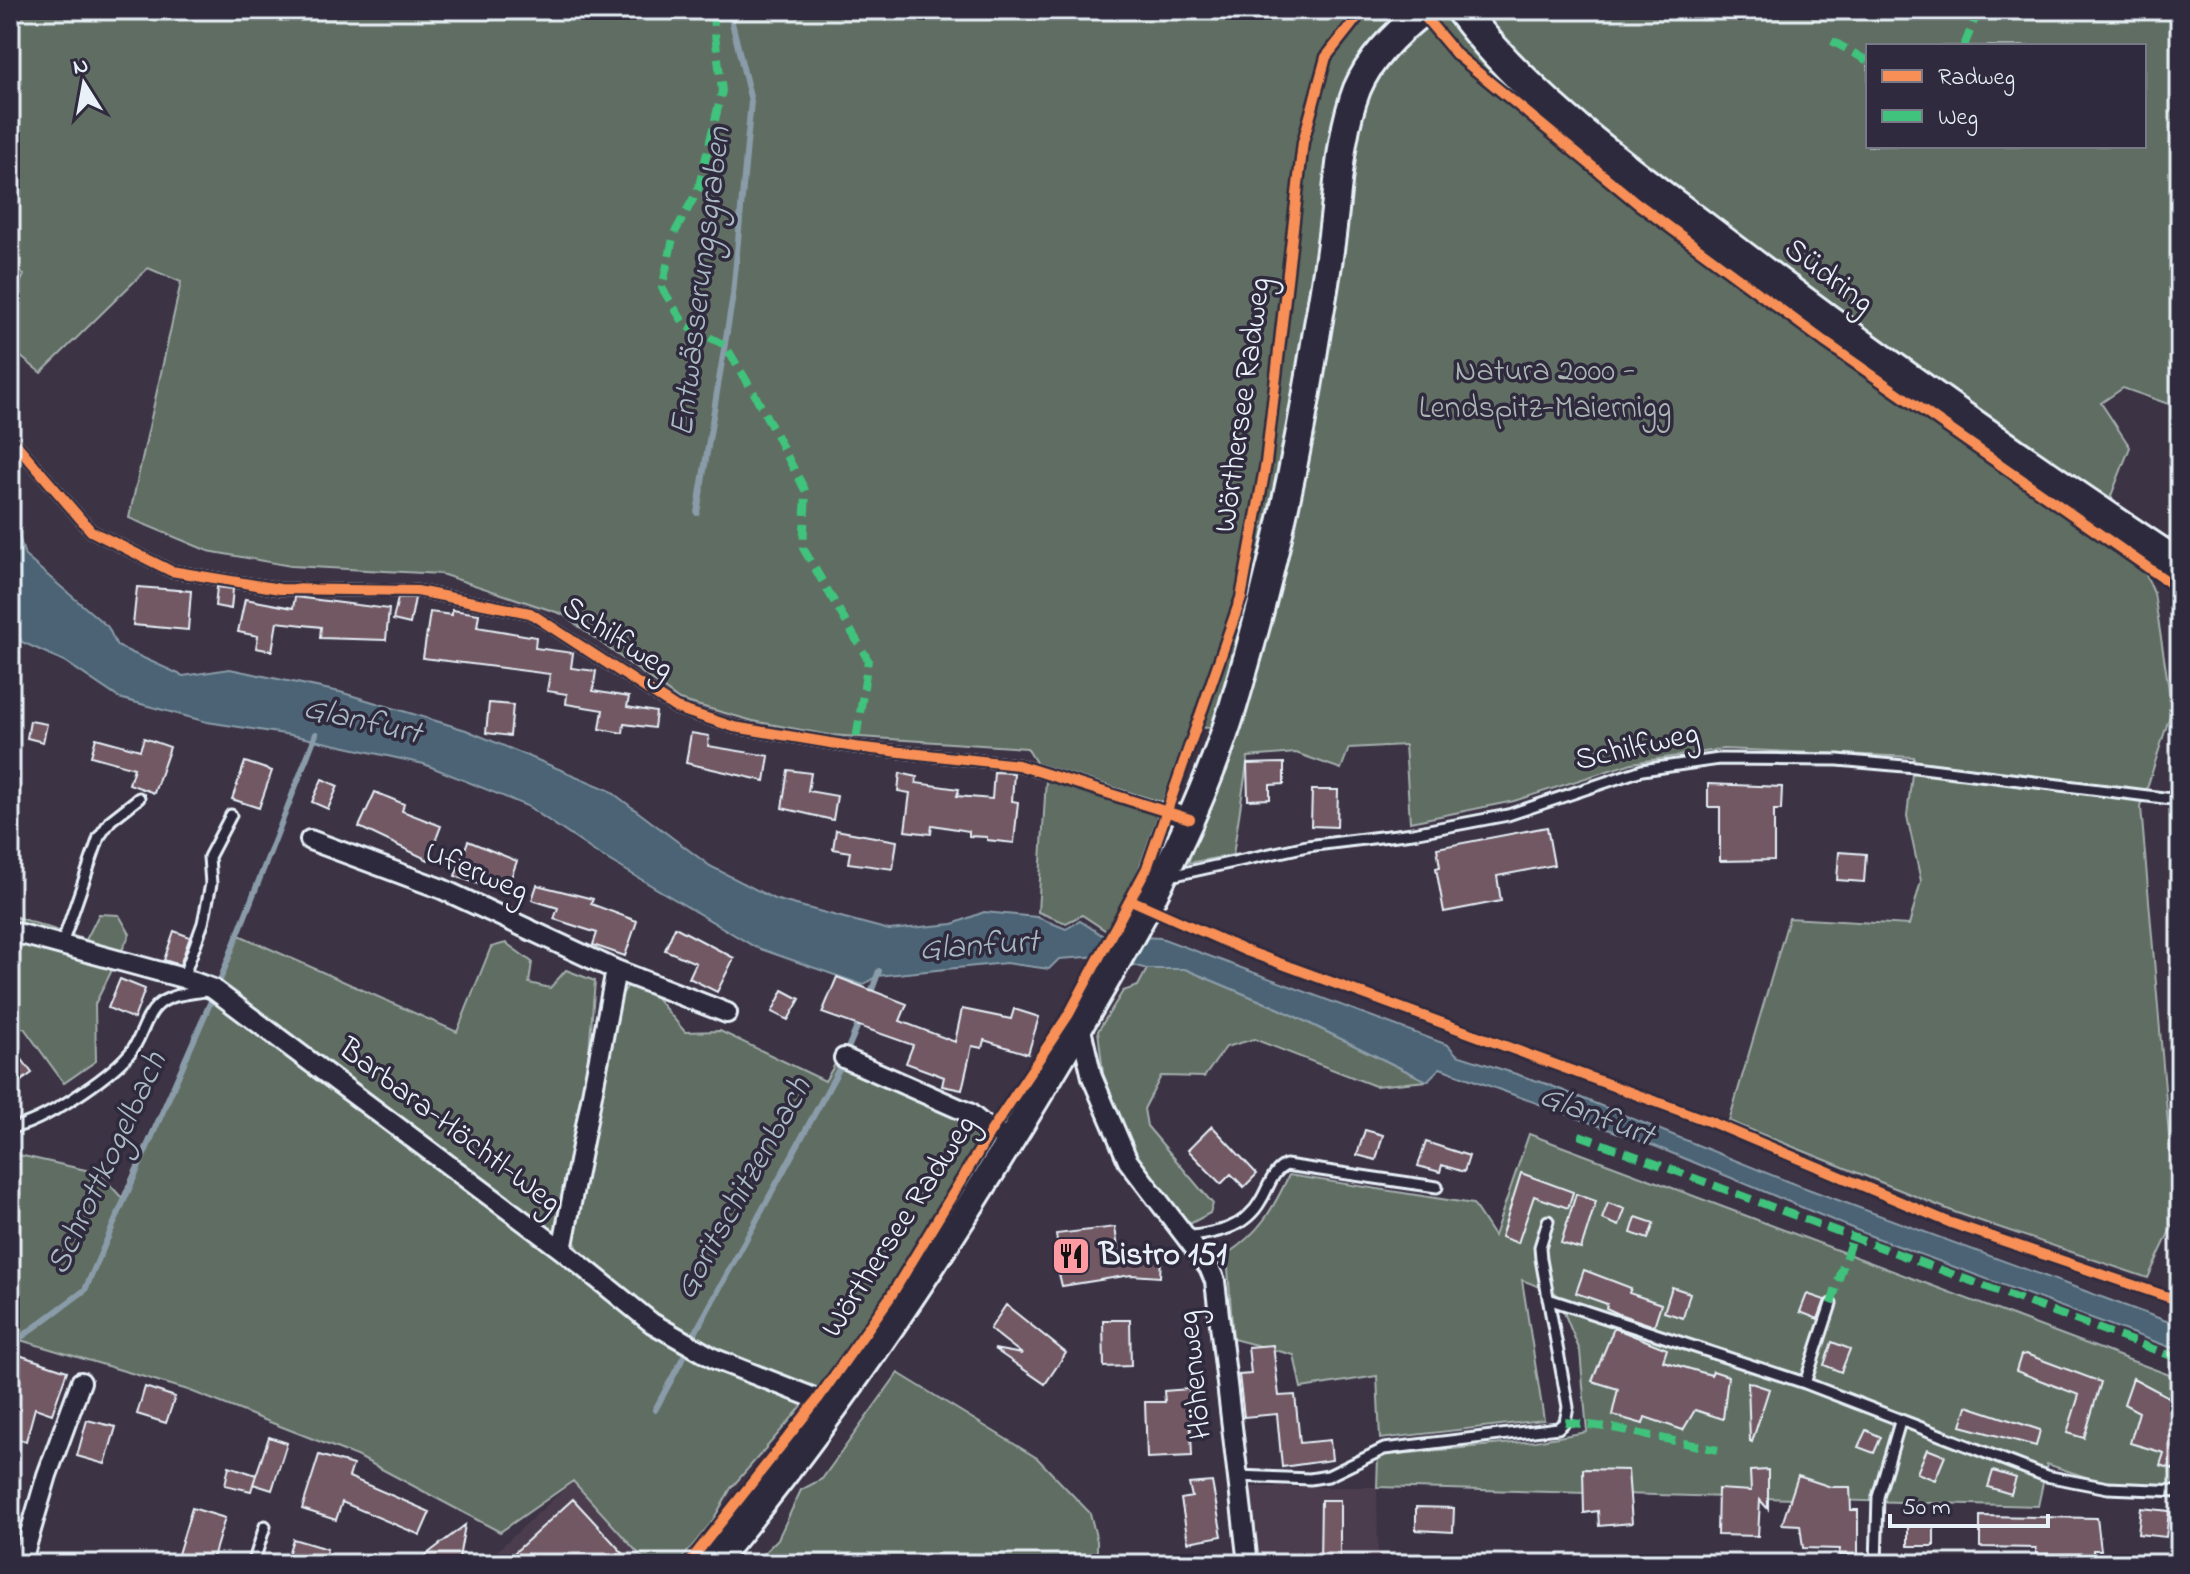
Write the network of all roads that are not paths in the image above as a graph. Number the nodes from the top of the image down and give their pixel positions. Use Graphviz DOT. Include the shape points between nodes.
graph roads {
  1 [pos="1425,10"];
  2 [pos="1461,10"];
  3 [pos="10,437"];
  4 [pos="2180,566"];
  5 [pos="139,798"];
  6 [pos="2180,800"];
  7 [pos="231,815"];
  8 [pos="1179,815"];
  9 [pos="310,840"];
  10 [pos="1162,878"];
  11 [pos="10,931"];
  12 [pos="62,944"];
  13 [pos="616,970"];
  14 [pos="183,978"];
  15 [pos="213,989"];
  16 [pos="727,1013"];
  17 [pos="1080,1025"];
  18 [pos="844,1058"];
  19 [pos="10,1128"];
  20 [pos="1011,1141"];
  21 [pos="1437,1187"];
  22 [pos="1548,1221"];
  23 [pos="1186,1237"];
  24 [pos="562,1250"];
  25 [pos="1548,1299"];
  26 [pos="1831,1304"];
  27 [pos="81,1382"];
  28 [pos="1805,1383"];
  29 [pos="837,1407"];
  30 [pos="1900,1422"];
  31 [pos="1237,1476"];
  32 [pos="2180,1491"];
  33 [pos="265,1526"];
  34 [pos="2180,1558"];
  35 [pos="21,1564"];
  36 [pos="253,1564"];
  37 [pos="712,1564"];
  38 [pos="1248,1564"];
  39 [pos="1876,1564"];
  40 [pos="2179,1564"];
  1 -- 8 [label="main road" via="1379,54 1358,87 1343,141 1288,494 1232,710"];
  2 -- 4 [label="main road, Südring" via="1538,94 1604,152 1865,350"];
  3 -- 8 [label="lane, Schilfweg" via="91,531 171,571 280,589 417,591 530,613 676,708 734,727 1018,765"];
  5 -- 12 [label="lane" via="99,837"];
  6 -- 10 [label="lane, Schilfweg" via="1900,765 1719,759 1642,770 1508,815 1307,846"];
  7 -- 14 [label="lane" via="209,857 211,884 203,923"];
  8 -- 10 [label="main road"];
  9 -- 13 [label="street, Uferweg" via="442,889"];
  10 -- 17 [label="main road"];
  11 -- 12 [label="street, Barbara-Höchtl-Weg"];
  12 -- 14 [label="street, Barbara-Höchtl-Weg"];
  13 -- 16 [label="street, Uferweg"];
  13 -- 24 [label="street"];
  14 -- 15 [label="street, Barbara-Höchtl-Weg"];
  15 -- 19 [label="lane" via="178,995 157,1006 131,1052 110,1072 31,1123"];
  15 -- 24 [label="street, Barbara-Höchtl-Weg"];
  17 -- 20 [label="main road"];
  17 -- 23 [label="street, Höhenweg" via="1092,1077 1128,1161"];
  18 -- 20 [label="street" via="969,1113"];
  20 -- 29 [label="main road"];
  21 -- 23 [label="lane" via="1286,1165 1248,1217 1230,1229"];
  22 -- 25 [label="lane" via="1540,1247"];
  23 -- 31 [label="street, Höhenweg" via="1209,1267 1218,1296"];
  24 -- 29 [label="street, Barbara-Höchtl-Weg" via="684,1343"];
  25 -- 28 [label="lane"];
  25 -- 31 [label="lane" via="1568,1407 1558,1428 1384,1449 1310,1479"];
  26 -- 28 [label="lane"];
  27 -- 35 [label="street"];
  28 -- 30 [label="lane"];
  29 -- 37 [label="main road"];
  30 -- 32 [label="lane" via="2046,1476 2108,1488"];
  30 -- 39 [label="lane" via="1878,1497"];
  31 -- 38 [label="street, Höhenweg"];
  33 -- 36 [label="lane"];
  34 -- 40 [label="lane"];
}
